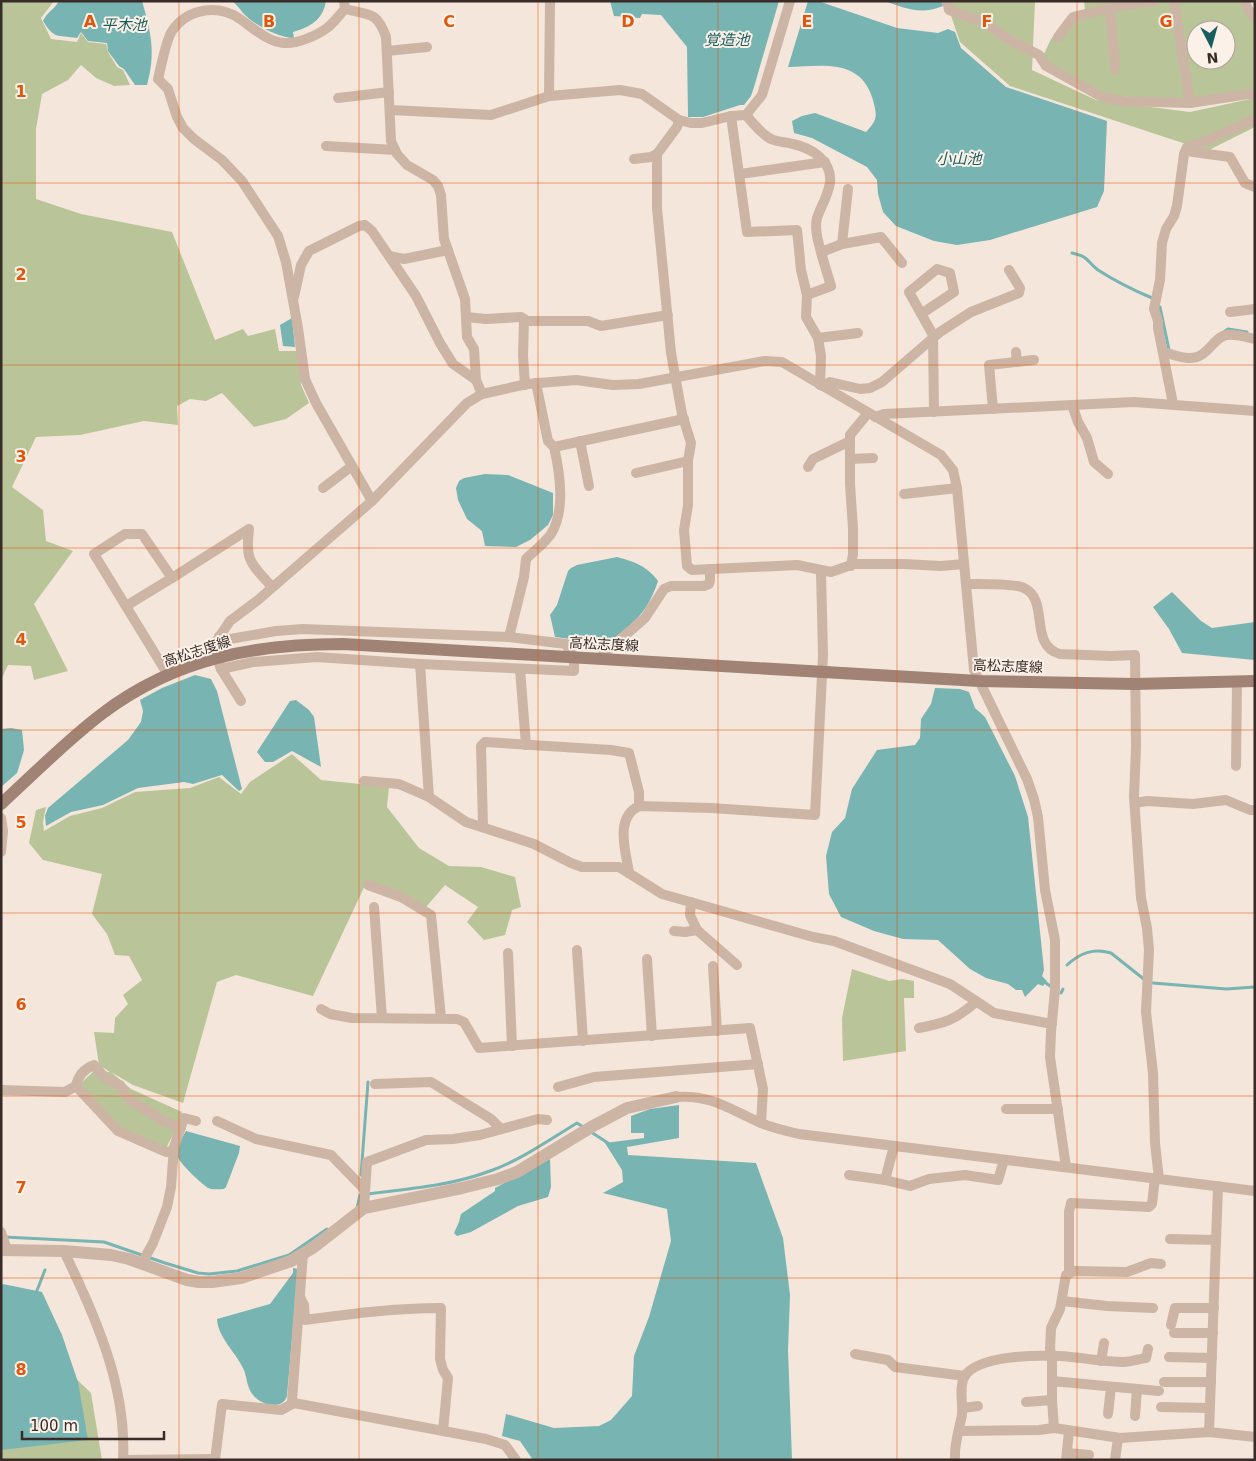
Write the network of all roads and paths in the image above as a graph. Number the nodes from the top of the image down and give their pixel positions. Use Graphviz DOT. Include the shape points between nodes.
graph roads {
  1 [pos="550,1"];
  2 [pos="790,1"];
  3 [pos="947,1"];
  4 [pos="1153,1"];
  5 [pos="1174,1"];
  6 [pos="1245,1"];
  7 [pos="345,5"];
  8 [pos="1110,8"];
  9 [pos="1255,18"];
  10 [pos="1058,37"];
  11 [pos="427,48"];
  12 [pos="387,51"];
  13 [pos="1115,68"];
  14 [pos="390,92"];
  15 [pos="550,96"];
  16 [pos="1255,96"];
  17 [pos="338,98"];
  18 [pos="1190,103"];
  19 [pos="391,110"];
  20 [pos="746,115"];
  21 [pos="732,116"];
  22 [pos="1255,119"];
  23 [pos="679,120"];
  24 [pos="326,146"];
  25 [pos="396,150"];
  26 [pos="1186,151"];
  27 [pos="657,154"];
  28 [pos="634,159"];
  29 [pos="825,162"];
  30 [pos="740,174"];
  31 [pos="1255,187"];
  32 [pos="848,189"];
  33 [pos="842,244"];
  34 [pos="448,250"];
  35 [pos="389,256"];
  36 [pos="822,256"];
  37 [pos="902,263"];
  38 [pos="1010,270"];
  39 [pos="807,295"];
  40 [pos="293,301"];
  41 [pos="1255,309"];
  42 [pos="1230,312"];
  43 [pos="921,314"];
  44 [pos="668,315"];
  45 [pos="466,317"];
  46 [pos="524,320"];
  47 [pos="858,333"];
  48 [pos="818,338"];
  49 [pos="1255,339"];
  50 [pos="933,340"];
  51 [pos="1163,352"];
  52 [pos="1034,360"];
  53 [pos="675,378"];
  54 [pos="476,380"];
  55 [pos="530,384"];
  56 [pos="821,385"];
  57 [pos="482,394"];
  58 [pos="1173,404"];
  59 [pos="1072,405"];
  60 [pos="993,409"];
  61 [pos="1255,411"];
  62 [pos="934,412"];
  63 [pos="871,415"];
  64 [pos="684,419"];
  65 [pos="580,441"];
  66 [pos="850,441"];
  67 [pos="554,447"];
  68 [pos="873,458"];
  69 [pos="850,459"];
  70 [pos="688,461"];
  71 [pos="352,466"];
  72 [pos="808,467"];
  73 [pos="636,473"];
  74 [pos="1108,474"];
  75 [pos="589,486"];
  76 [pos="323,488"];
  77 [pos="957,488"];
  78 [pos="904,494"];
  79 [pos="372,501"];
  80 [pos="964,564"];
  81 [pos="851,566"];
  82 [pos="710,569"];
  83 [pos="821,571"];
  84 [pos="172,578"];
  85 [pos="966,584"];
  86 [pos="272,587"];
  87 [pos="126,606"];
  88 [pos="219,636"];
  89 [pos="509,637"];
  90 [pos="574,658"];
  91 [pos="598,659"];
  92 [pos="218,664"];
  93 [pos="420,664"];
  94 [pos="520,669"];
  95 [pos="821,672"];
  96 [pos="168,675"];
  97 [pos="979,681"];
  98 [pos="1255,681"];
  99 [pos="1237,682"];
  100 [pos="1135,684"];
  101 [pos="241,701"];
  102 [pos="526,745"];
  103 [pos="1236,766"];
  104 [pos="364,781"];
  105 [pos="429,797"];
  106 [pos="1134,803"];
  107 [pos="1,804"];
  108 [pos="639,806"];
  109 [pos="1255,810"];
  110 [pos="1,818"];
  111 [pos="483,827"];
  112 [pos="1,852"];
  113 [pos="629,873"];
  114 [pos="368,885"];
  115 [pos="691,902"];
  116 [pos="374,907"];
  117 [pos="697,930"];
  118 [pos="674,931"];
  119 [pos="577,950"];
  120 [pos="508,953"];
  121 [pos="647,959"];
  122 [pos="737,965"];
  123 [pos="713,966"];
  124 [pos="976,1002"];
  125 [pos="321,1009"];
  126 [pos="382,1018"];
  127 [pos="441,1018"];
  128 [pos="1052,1024"];
  129 [pos="919,1028"];
  130 [pos="717,1031"];
  131 [pos="652,1036"];
  132 [pos="583,1041"];
  133 [pos="512,1046"];
  134 [pos="758,1064"];
  135 [pos="375,1084"];
  136 [pos="76,1086"];
  137 [pos="558,1086"];
  138 [pos="1,1090"];
  139 [pos="676,1097"];
  140 [pos="1006,1109"];
  141 [pos="1058,1109"];
  142 [pos="196,1120"];
  143 [pos="547,1120"];
  144 [pos="218,1122"];
  145 [pos="762,1123"];
  146 [pos="181,1128"];
  147 [pos="500,1128"];
  148 [pos="894,1146"];
  149 [pos="173,1151"];
  150 [pos="1004,1160"];
  151 [pos="1066,1167"];
  152 [pos="849,1176"];
  153 [pos="1157,1179"];
  154 [pos="885,1180"];
  155 [pos="1218,1186"];
  156 [pos="365,1190"];
  157 [pos="1255,1191"];
  158 [pos="364,1208"];
  159 [pos="1,1232"];
  160 [pos="1170,1239"];
  161 [pos="1216,1240"];
  162 [pos="4,1250"];
  163 [pos="64,1251"];
  164 [pos="303,1253"];
  165 [pos="142,1263"];
  166 [pos="1161,1264"];
  167 [pos="1069,1274"];
  168 [pos="300,1297"];
  169 [pos="1062,1300"];
  170 [pos="1153,1308"];
  171 [pos="1214,1308"];
  172 [pos="1213,1333"];
  173 [pos="1104,1343"];
  174 [pos="1148,1349"];
  175 [pos="855,1354"];
  176 [pos="1052,1356"];
  177 [pos="1169,1357"];
  178 [pos="1212,1358"];
  179 [pos="1101,1361"];
  180 [pos="965,1376"];
  181 [pos="1052,1381"];
  182 [pos="1211,1382"];
  183 [pos="1111,1387"];
  184 [pos="1137,1389"];
  185 [pos="1052,1400"];
  186 [pos="1026,1402"];
  187 [pos="294,1403"];
  188 [pos="978,1406"];
  189 [pos="1161,1407"];
  190 [pos="962,1408"];
  191 [pos="1210,1408"];
  192 [pos="1108,1414"];
  193 [pos="1135,1416"];
  194 [pos="1054,1428"];
  195 [pos="443,1431"];
  196 [pos="1069,1431"];
  197 [pos="959,1432"];
  198 [pos="1209,1432"];
  199 [pos="1255,1437"];
  200 [pos="1118,1438"];
  201 [pos="1089,1455"];
  202 [pos="1066,1456"];
  203 [pos="215,1459"];
  204 [pos="123,1460"];
  205 [pos="516,1460"];
  206 [pos="955,1460"];
  207 [pos="1115,1460"];
  1 -- 15 [label="street"];
  2 -- 20 [label="street" via="762,95"];
  3 -- 18 [label="street" via="949,10 983,22 1038,55 1046,66 1100,96 1121,101"];
  4 -- 8 [label="street"];
  5 -- 18 [label="street"];
  6 -- 9 [label="street"];
  7 -- 12 [label="street" via="375,16 381,22"];
  7 -- 40 [label="street" via="328,28 284,43 274,41 227,12 201,10 182,20 172,32 158,79 168,89 183,128 242,181 278,236"];
  8 -- 10 [label="street" via="1072,17"];
  8 -- 13 [label="street"];
  11 -- 12 [label="street"];
  12 -- 14 [label="street"];
  14 -- 17 [label="street"];
  14 -- 19 [label="street"];
  15 -- 19 [label="street" via="491,114"];
  15 -- 23 [label="street" via="620,90 642,94"];
  16 -- 18 [label="street" via="1249,94"];
  19 -- 25 [label="street" via="392,141"];
  20 -- 21 [label="street"];
  20 -- 29 [label="street" via="770,138 804,148"];
  21 -- 23 [label="street" via="702,123"];
  21 -- 30 [label="street"];
  22 -- 26 [label="street" via="1187,147"];
  23 -- 27 [label="street"];
  24 -- 25 [label="street"];
  25 -- 34 [label="street" via="407,165 422,172 438,186 442,195 444,239"];
  26 -- 31 [label="street" via="1230,156 1245,183"];
  26 -- 51 [label="street" via="1174,216 1162,243 1154,309"];
  27 -- 28 [label="street"];
  27 -- 44 [label="street" via="657,208"];
  29 -- 30 [label="street"];
  29 -- 36 [label="street" via="830,180 816,225"];
  30 -- 39 [label="street" via="747,232 797,230"];
  32 -- 33 [label="street"];
  33 -- 36 [label="street" via="824,251"];
  33 -- 37 [label="street" via="881,237"];
  34 -- 35 [label="street" via="404,259"];
  34 -- 45 [label="street" via="465,299"];
  35 -- 40 [label="street" via="372,231 365,225 359,226 309,251 301,265"];
  35 -- 54 [label="street" via="416,296 453,364"];
  36 -- 39 [label="street" via="831,286"];
  38 -- 50 [label="street" via="1020,288 1019,293 971,312"];
  39 -- 48 [label="street" via="806,317"];
  40 -- 71 [label="street" via="305,379"];
  41 -- 42 [label="street"];
  43 -- 43 [label="street" via="909,292 938,269 950,273 954,292"];
  43 -- 50 [label="street"];
  44 -- 46 [label="street" via="601,326 588,321"];
  44 -- 53 [label="street"];
  45 -- 46 [label="street" via="521,317"];
  45 -- 54 [label="street" via="467,337 474,349"];
  46 -- 55 [label="street" via="523,356"];
  47 -- 48 [label="street"];
  48 -- 56 [label="street"];
  49 -- 51 [label="street" via="1222,336 1208,351 1191,358"];
  50 -- 56 [label="street" via="870,388 850,388 830,382"];
  50 -- 62 [label="street"];
  51 -- 58 [label="street"];
  52 -- 60 [label="street" via="1017,357 989,365"];
  53 -- 55 [label="street" via="639,384 613,385 576,380"];
  53 -- 56 [label="street" via="765,361 782,362"];
  53 -- 64 [label="street"];
  54 -- 57 [label="street"];
  55 -- 57 [label="street"];
  55 -- 67 [label="street" via="548,441"];
  56 -- 63 [label="street"];
  57 -- 79 [label="street" via="467,403"];
  58 -- 59 [label="street"];
  58 -- 61 [label="street"];
  59 -- 60 [label="street"];
  59 -- 74 [label="street" via="1094,462"];
  60 -- 62 [label="street"];
  62 -- 63 [label="street"];
  63 -- 66 [label="street" via="850,435"];
  63 -- 77 [label="street" via="941,454 953,470"];
  64 -- 65 [label="street"];
  64 -- 70 [label="street" via="691,443"];
  65 -- 67 [label="street"];
  65 -- 75 [label="street"];
  66 -- 69 [label="street"];
  66 -- 72 [label="street" via="813,459"];
  67 -- 89 [label="street" via="560,494 558,519 550,535 526,559"];
  68 -- 69 [label="street"];
  69 -- 81 [label="street" via="854,528"];
  70 -- 73 [label="street"];
  70 -- 82 [label="street" via="685,559 692,570"];
  71 -- 76 [label="street"];
  71 -- 79 [label="street"];
  77 -- 78 [label="street"];
  77 -- 80 [label="street"];
  79 -- 86 [label="street"];
  80 -- 81 [label="street"];
  80 -- 85 [label="street"];
  81 -- 83 [label="street" via="831,572"];
  82 -- 83 [label="street" via="797,565"];
  82 -- 91 [label="street" via="709,584 664,589 646,618"];
  83 -- 95 [label="street"];
  84 -- 86 [label="street" via="249,529 247,549 250,563"];
  84 -- 87 [label="street"];
  84 -- 87 [label="street" via="142,534 125,534 94,554"];
  85 -- 97 [label="street" via="974,670"];
  85 -- 100 [label="street" via="1022,586 1035,598 1047,648 1060,654 1135,655"];
  86 -- 88 [label="street" via="230,621"];
  87 -- 96 [label="street"];
  88 -- 89 [label="street" via="230,639 276,630 303,629"];
  88 -- 92 [label="street" via="213,646"];
  89 -- 90 [label="street" via="566,644"];
  90 -- 91 [label="main road, 高松志度線"];
  90 -- 92 [label="main road, 高松志度線" via="310,644 254,650"];
  90 -- 94 [label="street" via="574,671"];
  91 -- 95 [label="main road, 高松志度線"];
  92 -- 93 [label="street" via="317,657"];
  92 -- 96 [label="main road, 高松志度線"];
  92 -- 101 [label="street"];
  93 -- 94 [label="street"];
  93 -- 105 [label="street"];
  94 -- 102 [label="street"];
  95 -- 97 [label="main road, 高松志度線"];
  95 -- 108 [label="street" via="816,815"];
  96 -- 107 [label="main road, 高松志度線" via="135,691 103,713"];
  97 -- 100 [label="main road, 高松志度線"];
  97 -- 128 [label="street" via="1027,779 1038,817 1045,890 1055,940"];
  98 -- 99 [label="main road, 高松志度線"];
  99 -- 100 [label="main road, 高松志度線"];
  99 -- 103 [label="street"];
  100 -- 106 [label="street"];
  102 -- 108 [label="street" via="629,753 639,792"];
  102 -- 111 [label="street" via="486,742 481,746"];
  104 -- 105 [label="street" via="399,784"];
  105 -- 111 [label="street" via="466,822"];
  106 -- 109 [label="street" via="1193,804 1226,800"];
  106 -- 153 [label="street" via="1141,898 1149,950 1146,1012 1153,1073"];
  108 -- 113 [label="street" via="630,812 624,824"];
  110 -- 112 [label="street"];
  111 -- 113 [label="street" via="534,844 571,864 618,867"];
  113 -- 115 [label="street" via="662,894"];
  114 -- 127 [label="street" via="400,897 431,915"];
  115 -- 117 [label="street" via="690,914"];
  115 -- 124 [label="street" via="834,941 950,984"];
  116 -- 126 [label="street"];
  117 -- 118 [label="street"];
  117 -- 122 [label="street"];
  119 -- 132 [label="street"];
  120 -- 133 [label="street"];
  121 -- 131 [label="street"];
  123 -- 130 [label="street"];
  124 -- 128 [label="street" via="994,1013"];
  124 -- 129 [label="street" via="962,1015"];
  125 -- 126 [label="street" via="352,1018"];
  126 -- 127 [label="street"];
  127 -- 133 [label="street" via="457,1018 464,1022 479,1048"];
  128 -- 141 [label="street" via="1050,1057"];
  130 -- 131 [label="street"];
  130 -- 134 [label="street" via="750,1028"];
  131 -- 132 [label="street"];
  132 -- 133 [label="street"];
  134 -- 137 [label="street" via="594,1077"];
  134 -- 145 [label="street" via="763,1089"];
  135 -- 147 [label="street" via="431,1082"];
  136 -- 138 [label="street" via="65,1092"];
  136 -- 146 [label="street" via="82,1072 94,1065 106,1078 120,1085 129,1099 161,1120"];
  136 -- 149 [label="street" via="118,1130 166,1152"];
  139 -- 145 [label="street" via="700,1097 719,1102"];
  139 -- 158 [label="street" via="627,1108 517,1172 498,1179"];
  140 -- 141 [label="street"];
  141 -- 151 [label="street"];
  142 -- 146 [label="street" via="184,1118"];
  143 -- 147 [label="street"];
  144 -- 156 [label="street" via="256,1139 330,1155"];
  145 -- 148 [label="street" via="799,1134"];
  146 -- 149 [label="street"];
  147 -- 156 [label="street" via="453,1139 426,1140 367,1162"];
  148 -- 150 [label="street"];
  148 -- 154 [label="street"];
  149 -- 165 [label="street" via="167,1207"];
  150 -- 151 [label="street"];
  150 -- 154 [label="street" via="998,1180 965,1175 929,1179 910,1186"];
  151 -- 153 [label="street"];
  152 -- 154 [label="street"];
  153 -- 155 [label="street"];
  153 -- 167 [label="street" via="1149,1207 1071,1204"];
  155 -- 157 [label="street"];
  155 -- 161 [label="street"];
  156 -- 158 [label="street"];
  158 -- 164 [label="street"];
  159 -- 162 [label="street"];
  160 -- 161 [label="street"];
  161 -- 171 [label="street"];
  162 -- 163 [label="street"];
  163 -- 165 [label="street" via="111,1255"];
  163 -- 204 [label="street" via="91,1308 114,1372"];
  164 -- 165 [label="street" via="264,1271 212,1282 188,1280"];
  164 -- 168 [label="street"];
  166 -- 167 [label="street" via="1151,1263 1127,1272 1074,1271"];
  167 -- 169 [label="street" via="1066,1275"];
  168 -- 187 [label="street" via="292,1391"];
  168 -- 195 [label="street" via="305,1320 364,1312 441,1308 440,1359 448,1378"];
  169 -- 170 [label="street" via="1116,1302"];
  169 -- 176 [label="street" via="1051,1328"];
  171 -- 172 [label="street"];
  171 -- 172 [label="street" via="1175,1308 1173,1329"];
  172 -- 178 [label="street"];
  173 -- 179 [label="street"];
  174 -- 179 [label="street" via="1146,1358 1126,1362"];
  175 -- 180 [label="street" via="888,1360 895,1367"];
  176 -- 179 [label="street"];
  176 -- 180 [label="street" via="992,1361 974,1368"];
  176 -- 181 [label="street"];
  177 -- 178 [label="street"];
  178 -- 182 [label="street"];
  180 -- 190 [label="street"];
  181 -- 183 [label="street"];
  181 -- 185 [label="street"];
  182 -- 184 [label="street"];
  182 -- 191 [label="street"];
  183 -- 184 [label="street"];
  183 -- 192 [label="street"];
  184 -- 193 [label="street"];
  185 -- 186 [label="street"];
  185 -- 194 [label="street"];
  187 -- 195 [label="street"];
  187 -- 203 [label="street" via="281,1410 222,1404"];
  188 -- 190 [label="street"];
  189 -- 191 [label="street"];
  190 -- 197 [label="street"];
  191 -- 198 [label="street"];
  194 -- 196 [label="street"];
  194 -- 197 [label="street"];
  195 -- 205 [label="street" via="505,1445"];
  196 -- 200 [label="street"];
  196 -- 202 [label="street"];
  197 -- 206 [label="street" via="954,1446"];
  198 -- 199 [label="street"];
  198 -- 200 [label="street"];
  200 -- 207 [label="street"];
  201 -- 202 [label="street"];
  203 -- 204 [label="street"];
}
